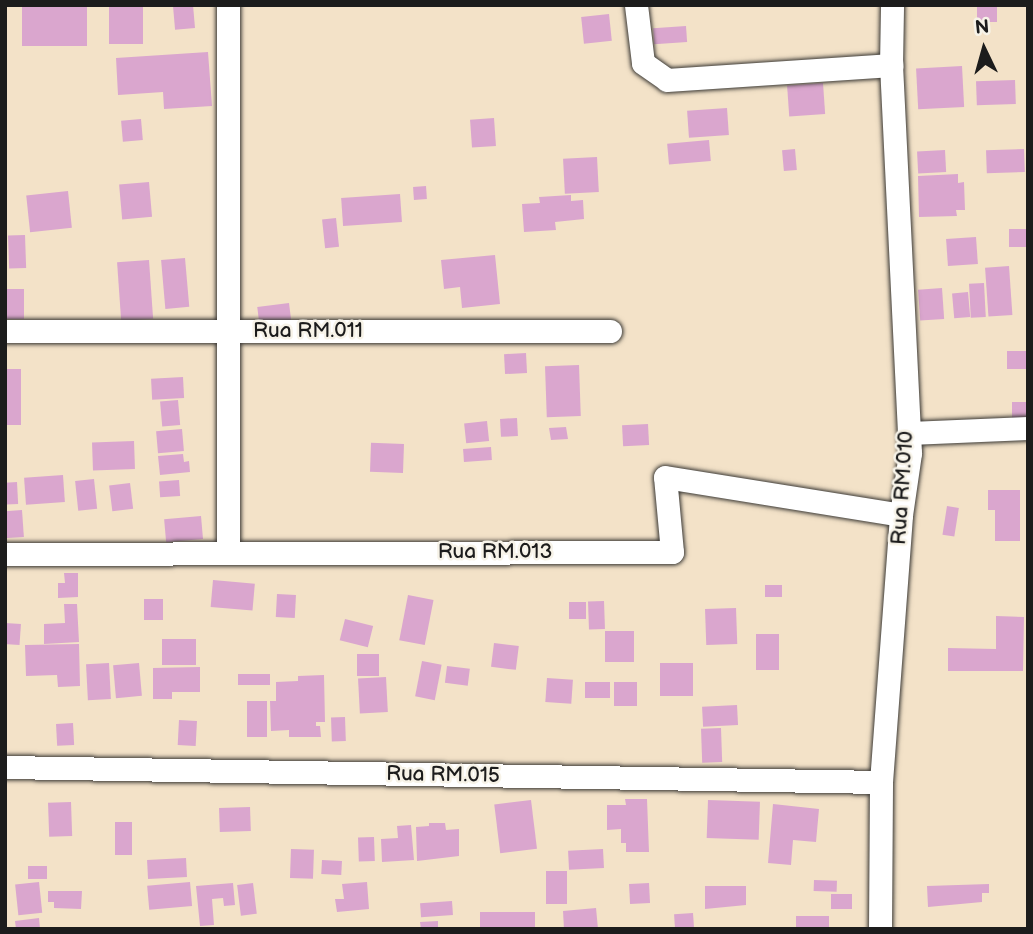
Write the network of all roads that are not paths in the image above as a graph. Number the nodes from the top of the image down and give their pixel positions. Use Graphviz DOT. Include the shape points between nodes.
graph roads {
  1 [pos="228,5"];
  2 [pos="636,5"];
  3 [pos="892,5"];
  4 [pos="891,65"];
  5 [pos="5,331"];
  6 [pos="610,331"];
  7 [pos="227,332"];
  8 [pos="1028,428"];
  9 [pos="909,433"];
  10 [pos="901,515"];
  11 [pos="229,553"];
  12 [pos="5,554"];
  13 [pos="5,766"];
  14 [pos="881,782"];
  15 [pos="880,929"];
  1 -- 7 [label="street"];
  2 -- 4 [label="street" via="643,63 667,80"];
  3 -- 4 [label="street, Rua RM.010"];
  4 -- 9 [label="street, Rua RM.010"];
  5 -- 7 [label="street, Rua RM.011"];
  6 -- 7 [label="street, Rua RM.011"];
  7 -- 11 [label="street"];
  8 -- 9 [label="street"];
  9 -- 10 [label="street, Rua RM.010"];
  10 -- 11 [label="street, Rua RM.013" via="665,477 672,552"];
  10 -- 14 [label="street, Rua RM.010"];
  11 -- 12 [label="street, Rua RM.013"];
  13 -- 14 [label="street, Rua RM.015"];
  14 -- 15 [label="street, Rua RM.010"];
}
